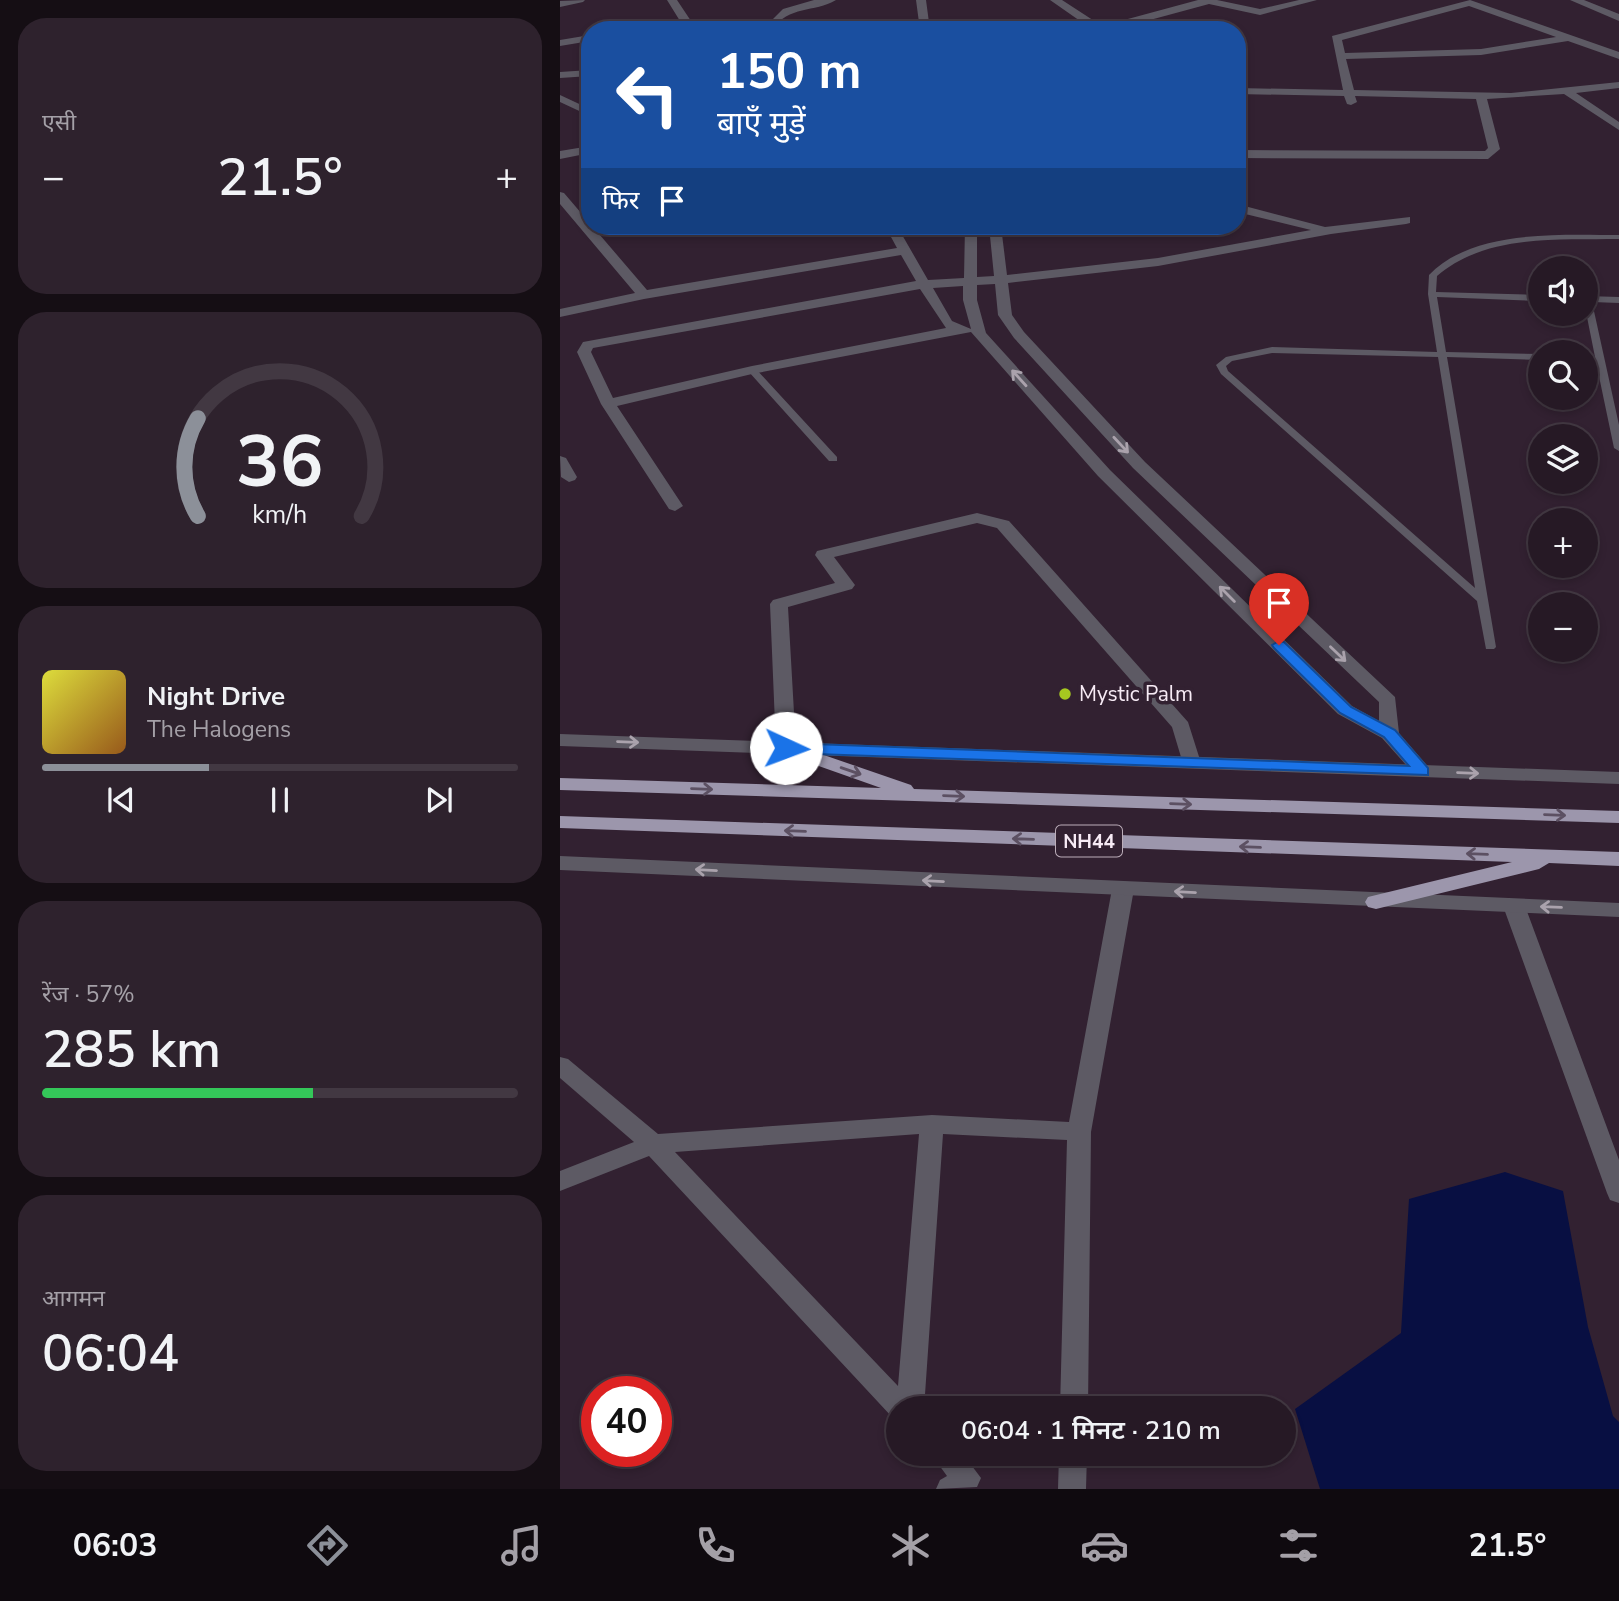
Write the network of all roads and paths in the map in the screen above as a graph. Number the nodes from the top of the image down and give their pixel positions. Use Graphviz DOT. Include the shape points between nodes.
graph roads {
  1 [pos="580,0"];
  2 [pos="672,0"];
  3 [pos="831,0"];
  4 [pos="922,0"];
  5 [pos="1055,0"];
  6 [pos="1312,0"];
  7 [pos="1577,0"];
  8 [pos="1206,1"];
  9 [pos="560,4"];
  10 [pos="1619,18"];
  11 [pos="686,21"];
  12 [pos="773,21"];
  13 [pos="924,21"];
  14 [pos="1086,21"];
  15 [pos="1133,21"];
  16 [pos="1567,39"];
  17 [pos="581,40"];
  18 [pos="560,43"];
  19 [pos="1340,55"];
  20 [pos="1619,56"];
  21 [pos="581,74"];
  22 [pos="560,75"];
  23 [pos="1619,85"];
  24 [pos="1246,91"];
  25 [pos="1568,92"];
  26 [pos="1619,96"];
  27 [pos="1350,97"];
  28 [pos="560,98"];
  29 [pos="1246,99"];
  30 [pos="1483,100"];
  31 [pos="1582,101"];
  32 [pos="581,108"];
  33 [pos="581,112"];
  34 [pos="560,115"];
  35 [pos="1619,127"];
  36 [pos="581,151"];
  37 [pos="1246,153"];
  38 [pos="560,155"];
  39 [pos="560,196"];
  40 [pos="1246,210"];
  41 [pos="1406,220"];
  42 [pos="581,221"];
  43 [pos="1331,230"];
  44 [pos="593,235"];
  45 [pos="896,235"];
  46 [pos="971,235"];
  47 [pos="996,235"];
  48 [pos="1619,237"];
  49 [pos="905,250"];
  50 [pos="1001,280"];
  51 [pos="972,281"];
  52 [pos="923,284"];
  53 [pos="1432,294"];
  54 [pos="644,295"];
  55 [pos="1528,298"];
  56 [pos="1598,299"];
  57 [pos="1619,300"];
  58 [pos="560,313"];
  59 [pos="1592,326"];
  60 [pos="959,330"];
  61 [pos="979,334"];
  62 [pos="1441,352"];
  63 [pos="1528,356"];
  64 [pos="1600,360"];
  65 [pos="752,370"];
  66 [pos="608,404"];
  67 [pos="1087,409"];
  68 [pos="1052,415"];
  69 [pos="1619,448"];
  70 [pos="833,459"];
  71 [pos="560,461"];
  72 [pos="569,477"];
  73 [pos="675,506"];
  74 [pos="1482,600"];
  75 [pos="1301,619"];
  76 [pos="1263,629"];
  77 [pos="1490,647"];
  78 [pos="1389,734"];
  79 [pos="560,740"];
  80 [pos="786,748"];
  81 [pos="1191,763"];
  82 [pos="1422,771"];
  83 [pos="1619,778"];
  84 [pos="560,784"];
  85 [pos="922,795"];
  86 [pos="1619,817"];
  87 [pos="560,822"];
  88 [pos="1560,857"];
  89 [pos="1619,859"];
  90 [pos="560,863"];
  91 [pos="1123,889"];
  92 [pos="1376,901"];
  93 [pos="1514,906"];
  94 [pos="1619,910"];
  95 [pos="560,1065"];
  96 [pos="932,1124"];
  97 [pos="1079,1132"];
  98 [pos="653,1144"];
  99 [pos="560,1181"];
  100 [pos="1619,1193"];
  101 [pos="890,1396"];
  102 [pos="911,1396"];
  103 [pos="1074,1396"];
  104 [pos="956,1466"];
  105 [pos="1073,1466"];
  106 [pos="950,1489"];
  107 [pos="1072,1489"];
  1 -- 9 [label="street"];
  2 -- 11 [label="street"];
  3 -- 12 [label="street" via="786,9"];
  4 -- 13 [label="street"];
  5 -- 14 [label="street"];
  6 -- 8 [label="street" via="1260,12"];
  7 -- 10 [label="street"];
  8 -- 15 [label="street"];
  16 -- 19 [label="street" via="1480,52"];
  16 -- 19 [label="street" via="1470,3 1336,38"];
  16 -- 20 [label="street"];
  17 -- 18 [label="street"];
  19 -- 27 [label="street"];
  21 -- 22 [label="street"];
  23 -- 25 [label="street"];
  24 -- 27 [label="street"];
  25 -- 30 [label="street"];
  25 -- 31 [label="street"];
  26 -- 31 [label="street"];
  27 -- 29 [label="street"];
  27 -- 30 [label="street"];
  28 -- 32 [label="street"];
  30 -- 31 [label="street"];
  30 -- 37 [label="street" via="1494,149 1488,155"];
  31 -- 35 [label="street"];
  33 -- 34 [label="street"];
  36 -- 38 [label="street"];
  39 -- 42 [label="street"];
  40 -- 43 [label="street"];
  41 -- 43 [label="street"];
  43 -- 50 [label="street" via="1158,262"];
  44 -- 54 [label="street"];
  45 -- 49 [label="street"];
  46 -- 51 [label="street"];
  47 -- 50 [label="street"];
  48 -- 53 [label="lane" via="1534,240 1468,253 1438,268"];
  49 -- 52 [label="street"];
  49 -- 54 [label="street"];
  50 -- 51 [label="street"];
  50 -- 67 [label="street" via="1005,315"];
  51 -- 52 [label="street"];
  51 -- 61 [label="street" via="970,300"];
  52 -- 60 [label="street" via="947,324"];
  52 -- 66 [label="street" via="592,343 584,352"];
  53 -- 55 [label="lane"];
  53 -- 62 [label="lane"];
  54 -- 58 [label="street"];
  56 -- 57 [label="lane"];
  59 -- 64 [label="lane"];
  60 -- 61 [label="street"];
  60 -- 65 [label="street"];
  68 -- 61 [label="street, one-way"];
  62 -- 63 [label="lane"];
  62 -- 74 [label="lane"];
  62 -- 74 [label="lane" via="1272,350 1221,365"];
  64 -- 69 [label="lane"];
  65 -- 66 [label="street"];
  65 -- 70 [label="lane"];
  66 -- 73 [label="street"];
  67 -- 68 [label="street"];
  67 -- 75 [label="street, one-way" via="1139,465"];
  76 -- 68 [label="street, one-way" via="1104,473"];
  71 -- 72 [label="street"];
  74 -- 77 [label="lane"];
  75 -- 76 [label="street"];
  75 -- 78 [label="street, one-way" via="1388,701"];
  76 -- 78 [label="street" via="1345,710"];
  78 -- 82 [label="street"];
  79 -- 80 [label="street, one-way"];
  80 -- 81 [label="street"];
  80 -- 81 [label="street" via="779,604 846,585 823,555 977,518 1003,524 1181,726"];
  80 -- 85 [label="highway, one-way"];
  81 -- 82 [label="street"];
  82 -- 83 [label="street, one-way"];
  84 -- 85 [label="highway, NH44, one-way"];
  85 -- 86 [label="highway, NH44, one-way"];
  88 -- 87 [label="highway, NH44, one-way"];
  88 -- 89 [label="highway, NH44"];
  88 -- 92 [label="highway"];
  91 -- 90 [label="street, one-way"];
  92 -- 91 [label="street, one-way"];
  91 -- 97 [label="street"];
  92 -- 93 [label="street"];
  94 -- 93 [label="street, one-way"];
  93 -- 100 [label="street"];
  95 -- 98 [label="street"];
  96 -- 97 [label="street"];
  96 -- 98 [label="street"];
  96 -- 102 [label="street"];
  97 -- 103 [label="street"];
  98 -- 99 [label="street"];
  98 -- 101 [label="street"];
  104 -- 106 [label="street" via="967,1478"];
  105 -- 107 [label="street"];
}
